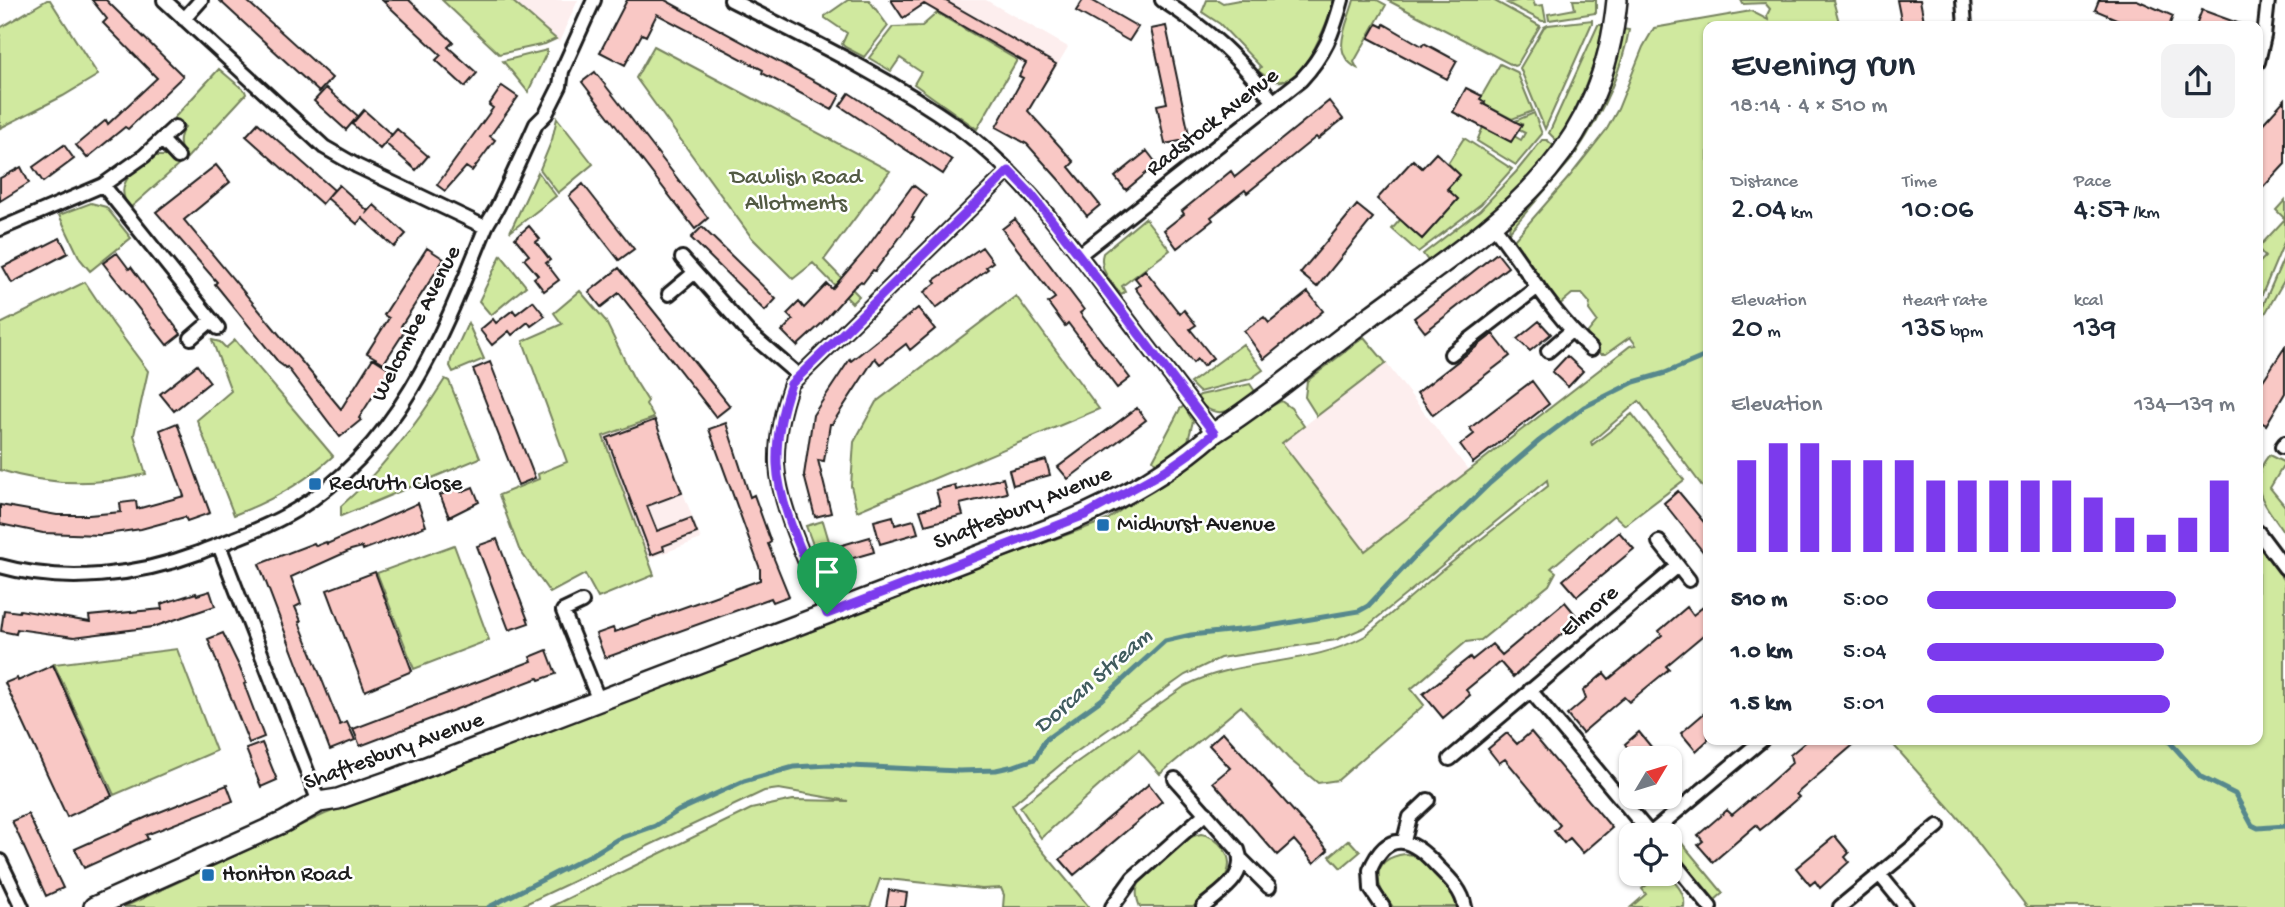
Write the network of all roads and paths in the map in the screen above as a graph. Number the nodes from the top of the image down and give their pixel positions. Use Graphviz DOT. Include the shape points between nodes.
graph roads {
  1 [pos="164,0"];
  2 [pos="201,0"];
  3 [pos="594,0"];
  4 [pos="731,0"];
  5 [pos="1162,0"];
  6 [pos="1342,0"];
  7 [pos="1618,0"];
  8 [pos="1963,0"];
  9 [pos="2269,0"];
  10 [pos="184,19"];
  11 [pos="1965,21"];
  12 [pos="2263,40"];
  13 [pos="1274,102"];
  14 [pos="175,127"];
  15 [pos="162,140"];
  16 [pos="178,157"];
  17 [pos="1009,171"];
  18 [pos="103,185"];
  19 [pos="1492,224"];
  20 [pos="485,227"];
  21 [pos="0,229"];
  22 [pos="1079,255"];
  23 [pos="682,258"];
  24 [pos="694,274"];
  25 [pos="1538,287"];
  26 [pos="669,294"];
  27 [pos="1572,331"];
  28 [pos="191,338"];
  29 [pos="1591,349"];
  30 [pos="1548,351"];
  31 [pos="1451,354"];
  32 [pos="798,375"];
  33 [pos="1214,433"];
  34 [pos="2263,539"];
  35 [pos="1659,542"];
  36 [pos="219,545"];
  37 [pos="0,566"];
  38 [pos="1678,566"];
  39 [pos="2285,568"];
  40 [pos="1689,580"];
  41 [pos="583,602"];
  42 [pos="827,614"];
  43 [pos="1530,690"];
  44 [pos="599,701"];
  45 [pos="1756,745"];
  46 [pos="1450,759"];
  47 [pos="1175,779"];
  48 [pos="1428,800"];
  49 [pos="319,802"];
  50 [pos="1206,813"];
  51 [pos="1641,823"];
  52 [pos="1663,823"];
  53 [pos="1938,826"];
  54 [pos="1404,841"];
  55 [pos="1242,860"];
  56 [pos="0,861"];
  57 [pos="1682,874"];
  58 [pos="1880,875"];
  59 [pos="1269,887"];
  60 [pos="1707,906"];
  61 [pos="22,907"];
  62 [pos="94,907"];
  63 [pos="1112,907"];
  64 [pos="1203,907"];
  65 [pos="1383,907"];
  66 [pos="1465,907"];
  67 [pos="1840,907"];
  68 [pos="1906,907"];
  1 -- 10 [label="street"];
  2 -- 10 [label="street"];
  3 -- 20 [label="street, Welcombe Avenue" via="562,71 560,86"];
  4 -- 17 [label="street" via="916,100 959,128"];
  5 -- 13 [label="street" via="1218,40"];
  6 -- 13 [label="street, Radstock Avenue" via="1319,60"];
  7 -- 19 [label="street, Shaftesbury Avenue" via="1606,63 1577,130 1533,189"];
  8 -- 11 [label="street"];
  9 -- 12 [label="street"];
  10 -- 20 [label="street" via="324,147"];
  13 -- 22 [label="street, Radstock Avenue"];
  14 -- 15 [label="street"];
  15 -- 16 [label="street"];
  15 -- 18 [label="street"];
  17 -- 22 [label="street"];
  17 -- 32 [label="street"];
  18 -- 21 [label="street"];
  18 -- 28 [label="street" via="215,324"];
  19 -- 25 [label="street"];
  19 -- 33 [label="street, Shaftesbury Avenue"];
  20 -- 36 [label="street, Welcombe Avenue" via="415,386 382,434 317,496"];
  22 -- 33 [label="street"];
  23 -- 24 [label="street"];
  24 -- 26 [label="street"];
  24 -- 32 [label="street" via="748,332"];
  25 -- 27 [label="street"];
  25 -- 31 [label="street"];
  27 -- 29 [label="street"];
  27 -- 30 [label="street"];
  32 -- 42 [label="street" via="791,384 777,436 777,467 785,505"];
  33 -- 42 [label="street, Shaftesbury Avenue" via="1166,470 1085,515"];
  34 -- 39 [label="street"];
  35 -- 38 [label="street"];
  36 -- 37 [label="street, Welcombe Avenue" via="175,561 120,572 74,576"];
  36 -- 49 [label="street"];
  38 -- 40 [label="street"];
  38 -- 43 [label="street, Elmore"];
  41 -- 44 [label="street" via="563,611"];
  42 -- 44 [label="street, Shaftesbury Avenue"];
  43 -- 46 [label="street, Elmore"];
  43 -- 51 [label="street"];
  44 -- 49 [label="street, Shaftesbury Avenue" via="392,780"];
  45 -- 52 [label="street"];
  47 -- 50 [label="street"];
  48 -- 54 [label="street" via="1410,817"];
  49 -- 62 [label="street, Shaftesbury Avenue" via="276,826"];
  50 -- 55 [label="street"];
  50 -- 63 [label="street" via="1133,878"];
  53 -- 58 [label="street"];
  54 -- 65 [label="street" via="1386,848 1370,870 1371,889"];
  54 -- 66 [label="street" via="1418,847 1443,872 1461,894"];
  55 -- 59 [label="street"];
  55 -- 64 [label="street" via="1237,876"];
  56 -- 61 [label="street"];
  57 -- 60 [label="street"];
  58 -- 67 [label="street"];
  58 -- 68 [label="street"];
}
